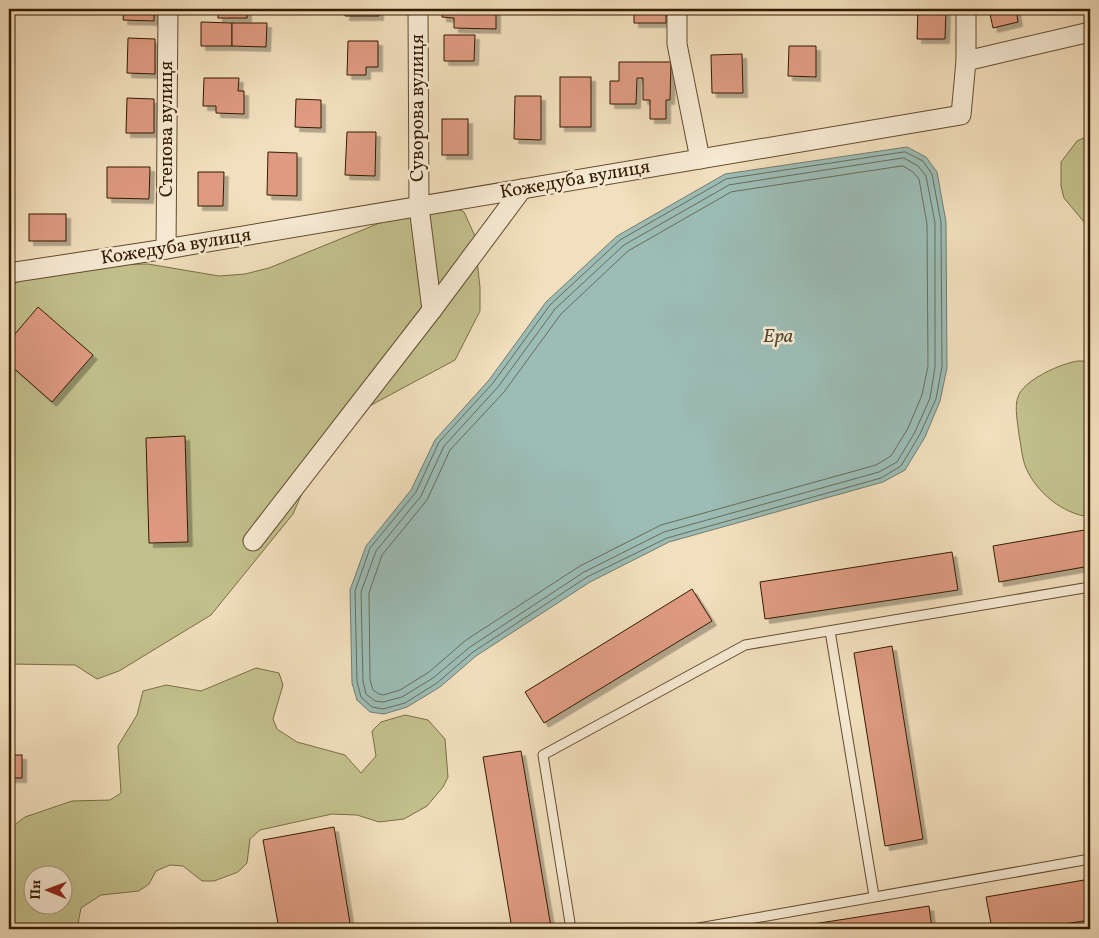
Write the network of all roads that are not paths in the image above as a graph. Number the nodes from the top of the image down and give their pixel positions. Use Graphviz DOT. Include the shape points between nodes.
graph roads {
  1 [pos="168,9"];
  2 [pos="418,9"];
  3 [pos="677,9"];
  4 [pos="966,9"];
  5 [pos="1090,32"];
  6 [pos="966,61"];
  7 [pos="700,159"];
  8 [pos="522,189"];
  9 [pos="419,207"];
  10 [pos="166,249"];
  11 [pos="9,273"];
  12 [pos="432,310"];
  13 [pos="254,541"];
  14 [pos="1090,587"];
  15 [pos="830,631"];
  16 [pos="1090,860"];
  17 [pos="874,896"];
  18 [pos="571,929"];
  19 [pos="693,929"];
  1 -- 10 [label="street, Степова вулиця"];
  2 -- 9 [label="street, Суворова вулиця"];
  3 -- 7 [label="street" via="676,44"];
  4 -- 6 [label="street"];
  5 -- 6 [label="street"];
  6 -- 7 [label="street, Кожедуба вулиця" via="961,115"];
  7 -- 8 [label="street, Кожедуба вулиця"];
  8 -- 9 [label="street, Кожедуба вулиця"];
  8 -- 12 [label="street"];
  9 -- 10 [label="street, Кожедуба вулиця"];
  9 -- 12 [label="street, Суворова вулиця"];
  10 -- 11 [label="street, Кожедуба вулиця"];
  12 -- 13 [label="street"];
  14 -- 15 [label="lane"];
  15 -- 17 [label="lane"];
  15 -- 18 [label="lane" via="744,645 543,755"];
  16 -- 17 [label="lane"];
  17 -- 19 [label="lane"];
}
